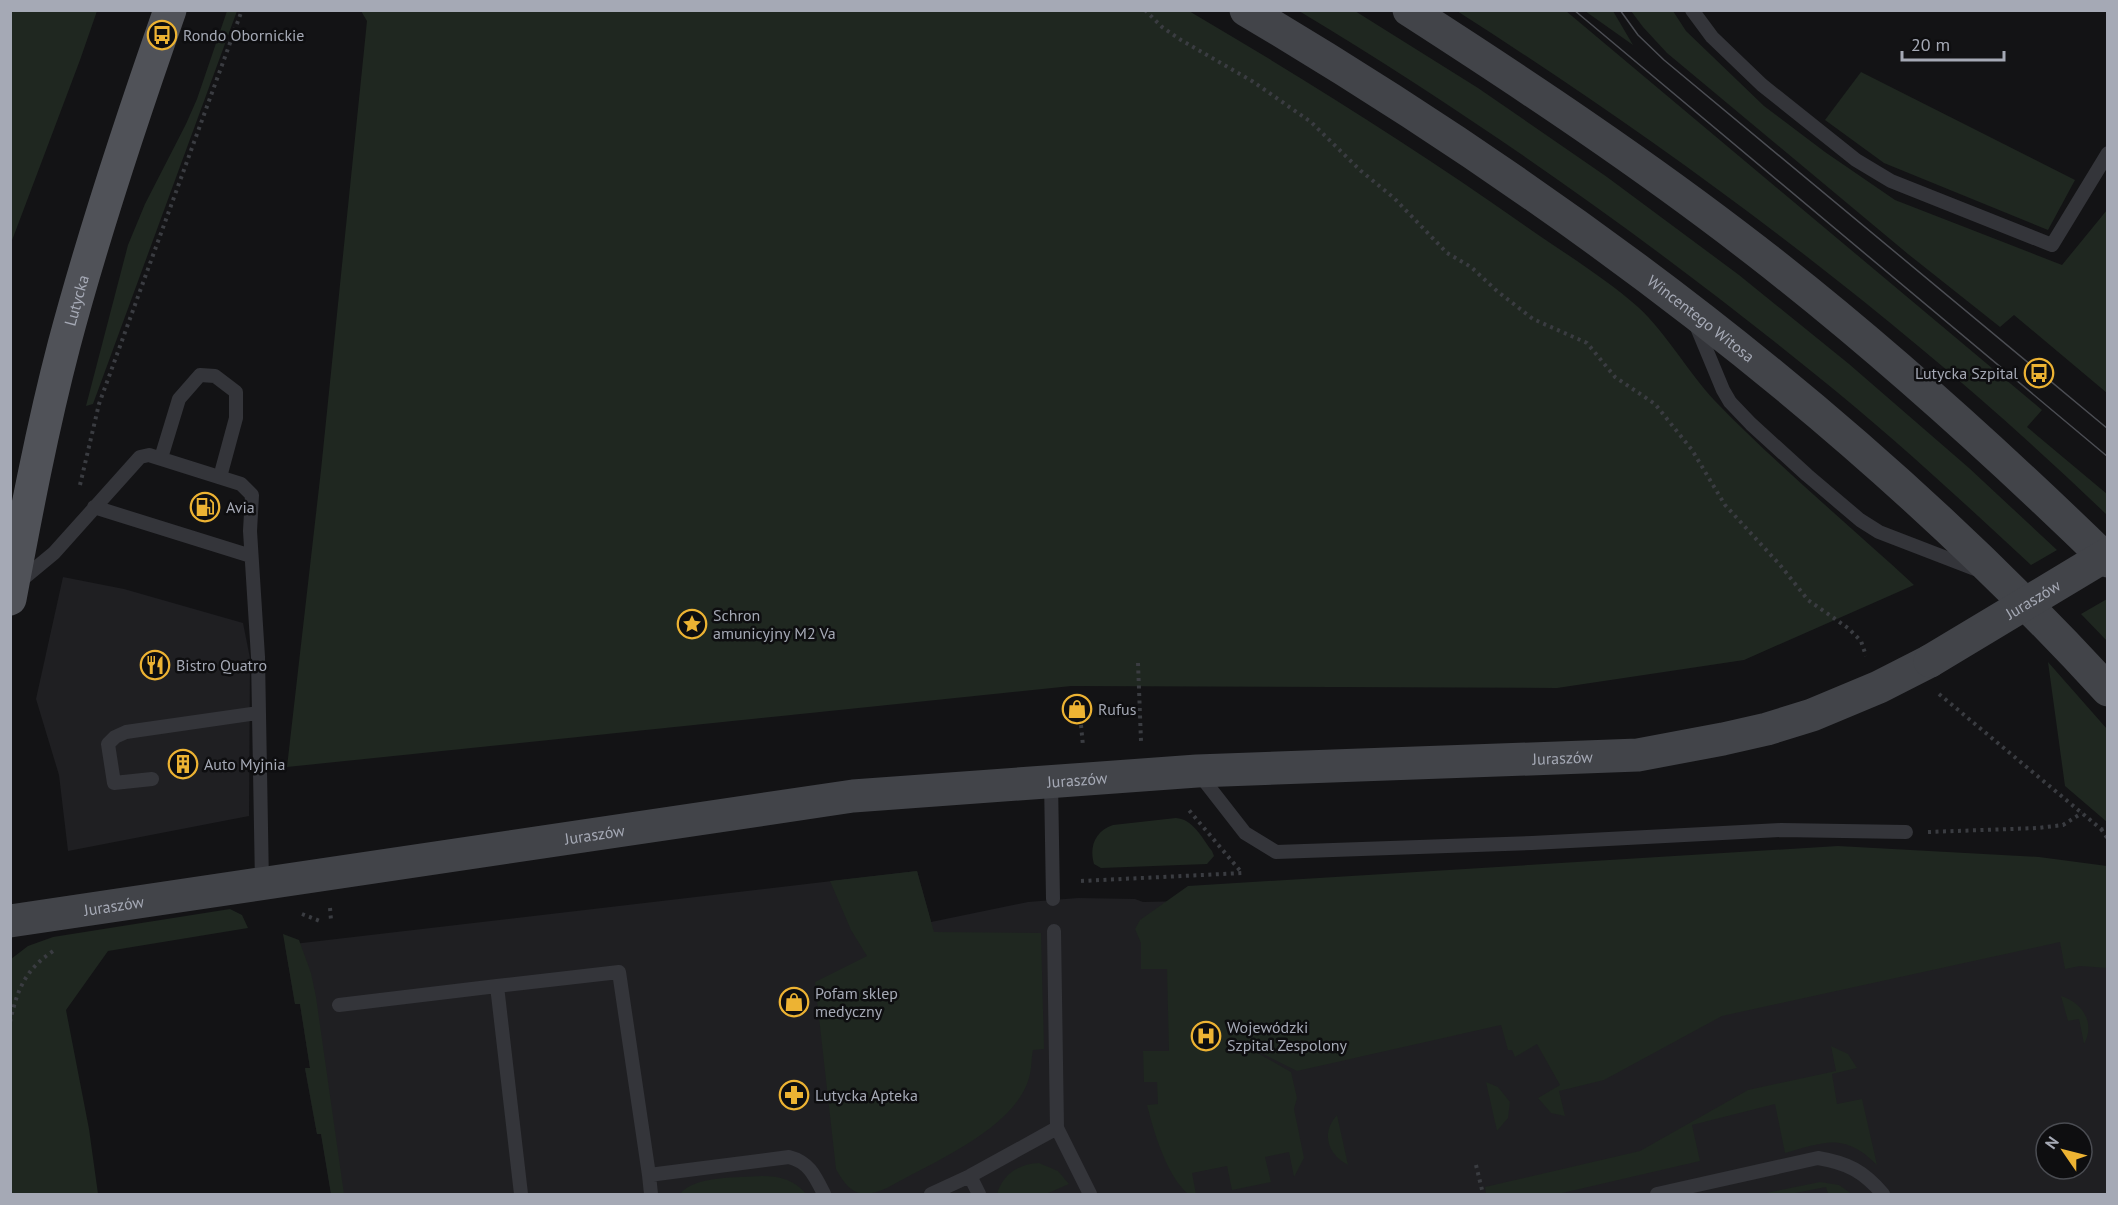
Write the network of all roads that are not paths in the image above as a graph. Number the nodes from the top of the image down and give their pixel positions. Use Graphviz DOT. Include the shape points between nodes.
graph roads {
  1 [pos="170,10"];
  2 [pos="1246,10"];
  3 [pos="1409,10"];
  4 [pos="1692,10"];
  5 [pos="2108,153"];
  6 [pos="1685,307"];
  7 [pos="161,458"];
  8 [pos="220,477"];
  9 [pos="94,507"];
  10 [pos="2108,554"];
  11 [pos="251,556"];
  12 [pos="2108,561"];
  13 [pos="2005,583"];
  14 [pos="12,593"];
  15 [pos="2108,690"];
  16 [pos="258,713"];
  17 [pos="1197,771"];
  18 [pos="152,779"];
  19 [pos="1051,781"];
  20 [pos="1906,832"];
  21 [pos="262,884"];
  22 [pos="1053,899"];
  23 [pos="10,921"];
  24 [pos="1054,931"];
  25 [pos="496,986"];
  26 [pos="339,1005"];
  27 [pos="1057,1128"];
  28 [pos="648,1175"];
  29 [pos="970,1176"];
  30 [pos="521,1194"];
  31 [pos="651,1194"];
  32 [pos="824,1194"];
  33 [pos="931,1194"];
  34 [pos="979,1194"];
  35 [pos="1090,1194"];
  36 [pos="1657,1194"];
  37 [pos="1882,1194"];
  1 -- 14 [label="main road, Lutycka" via="119,160 64,345"];
  2 -- 6 [label="street, Wincentego Witosa" via="1474,154"];
  3 -- 12 [label="street" via="1562,111 1798,284 1969,431"];
  4 -- 5 [label="lane" via="1712,37 1762,85 1856,160 1891,181 2052,245"];
  6 -- 13 [label="street, Wincentego Witosa" via="1822,418"];
  6 -- 13 [label="lane" via="1730,402 1807,475 1879,532"];
  7 -- 8 [label="lane"];
  7 -- 8 [label="lane" via="178,399 200,375 215,376 236,392 236,418"];
  7 -- 9 [label="lane" via="140,457"];
  8 -- 11 [label="lane" via="241,484 252,495"];
  9 -- 11 [label="lane"];
  9 -- 14 [label="lane"];
  10 -- 17 [label="street, Juraszów, bridge" via="1933,676 1873,689 1767,729 1638,755"];
  11 -- 16 [label="lane"];
  13 -- 15 [label="street, Wincentego Witosa"];
  16 -- 18 [label="lane" via="126,732 108,744 114,783"];
  16 -- 21 [label="lane"];
  17 -- 19 [label="street, Juraszów"];
  17 -- 20 [label="lane" via="1245,833 1276,852 1781,830"];
  19 -- 21 [label="street, Juraszów" via="853,796"];
  19 -- 22 [label="lane"];
  21 -- 23 [label="street, Juraszów"];
  24 -- 27 [label="lane"];
  25 -- 26 [label="lane"];
  25 -- 28 [label="lane" via="619,972"];
  25 -- 30 [label="lane"];
  27 -- 29 [label="lane"];
  27 -- 35 [label="lane"];
  28 -- 31 [label="lane"];
  28 -- 32 [label="lane" via="789,1157 811,1170"];
  29 -- 33 [label="lane"];
  29 -- 34 [label="lane"];
  36 -- 37 [label="lane" via="1818,1158 1852,1167"];
}
